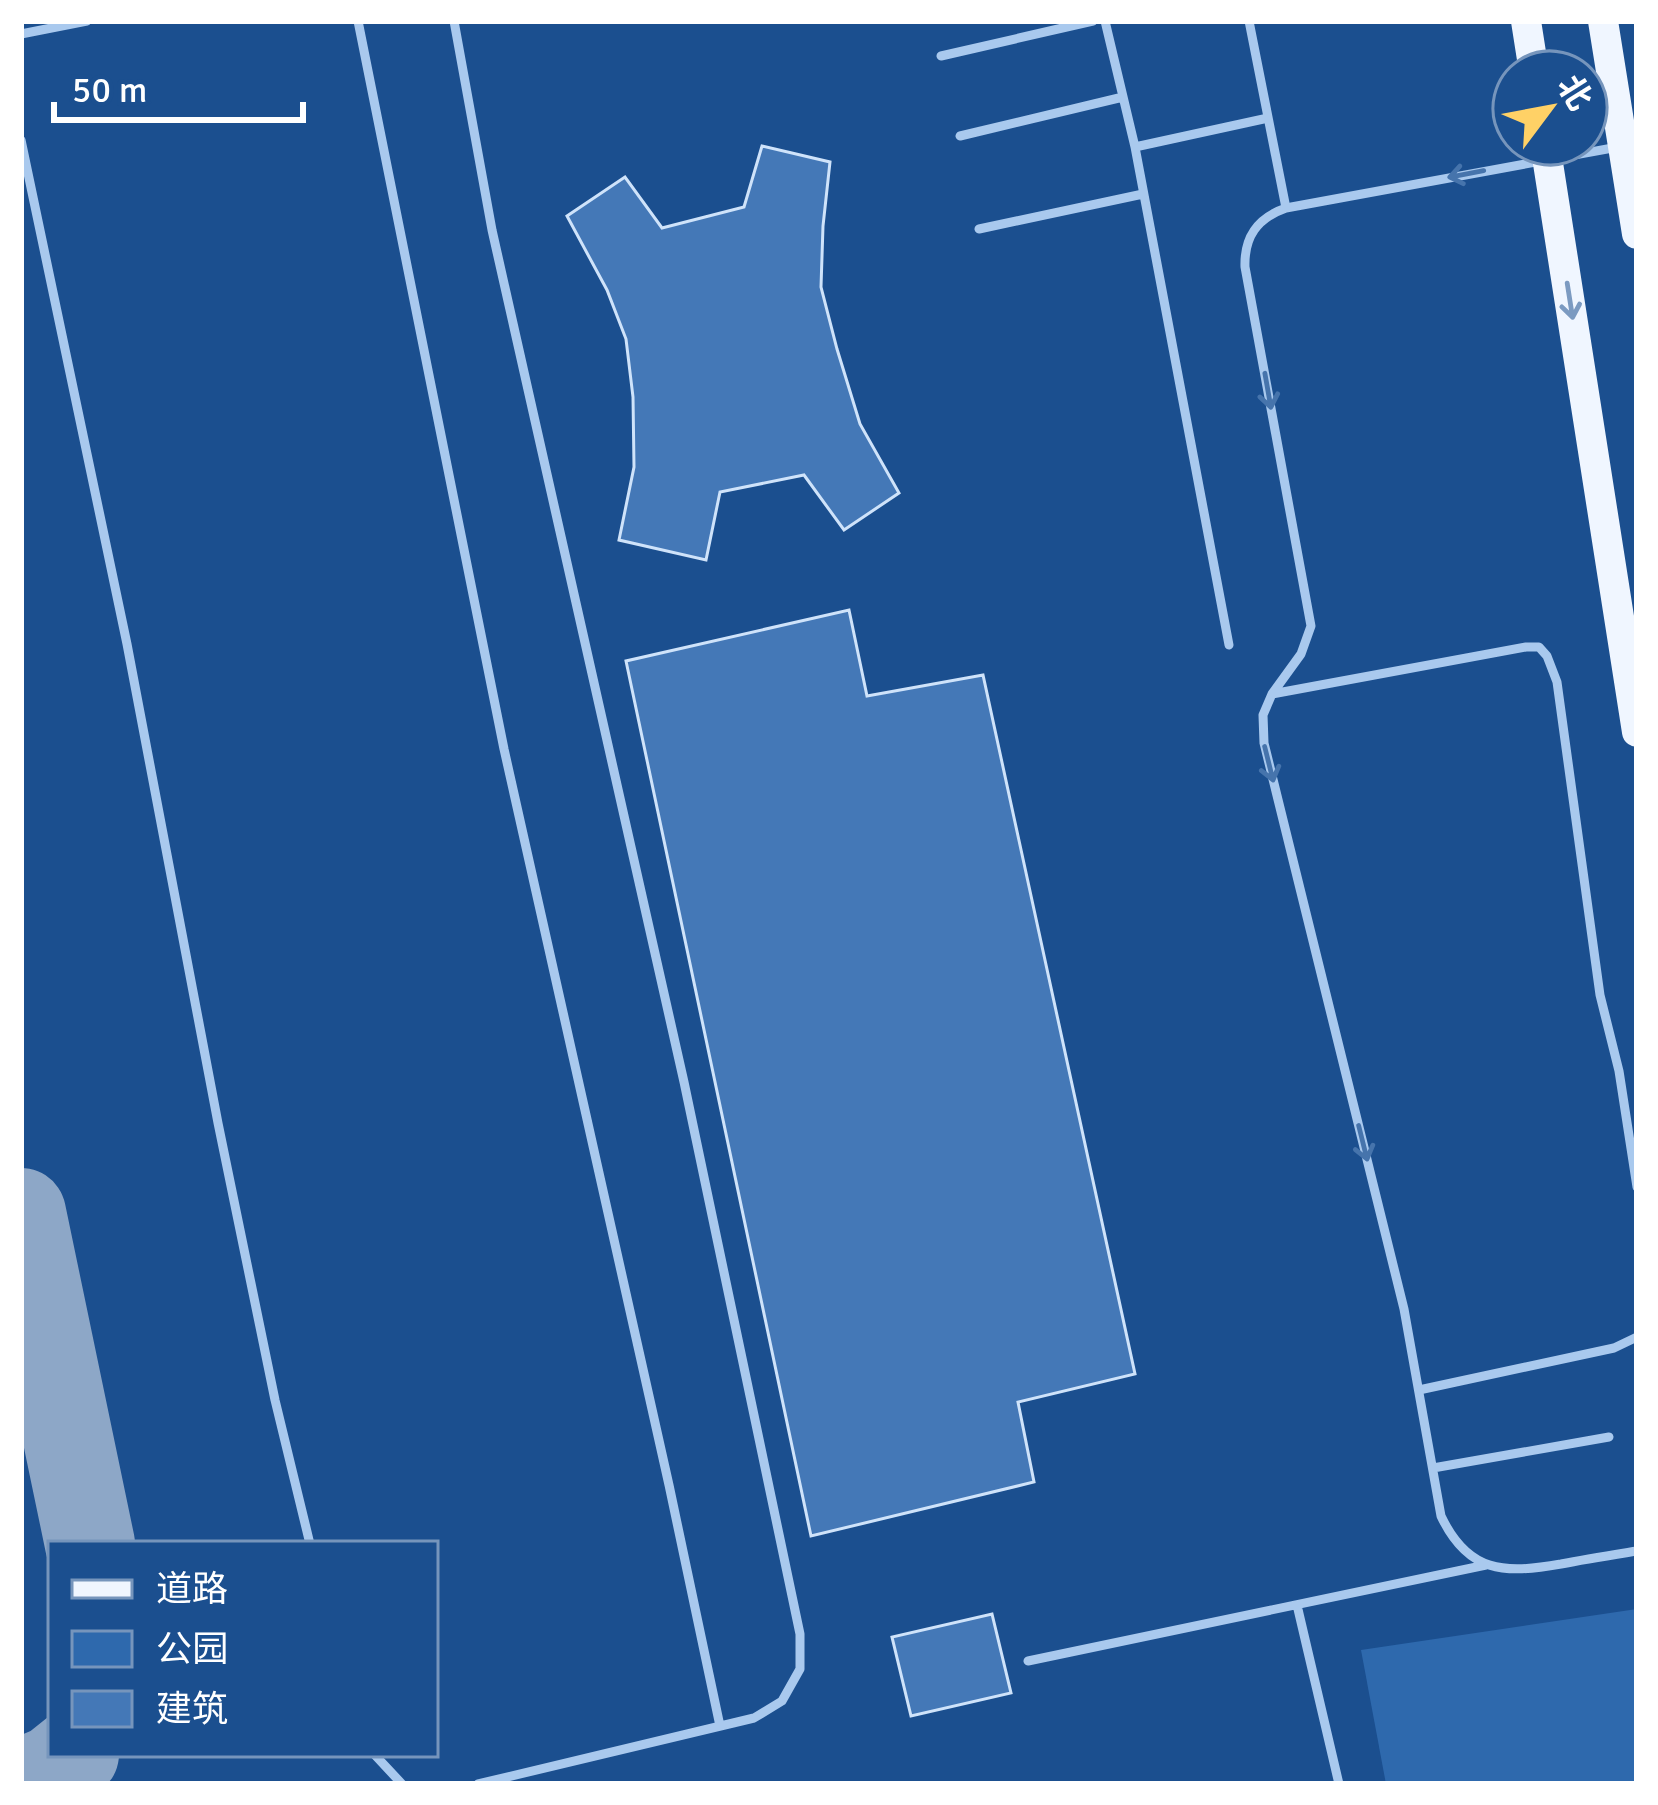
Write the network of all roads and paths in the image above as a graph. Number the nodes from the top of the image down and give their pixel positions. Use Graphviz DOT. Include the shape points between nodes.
graph roads {
  1 [pos="87,21"];
  2 [pos="358,21"];
  3 [pos="454,21"];
  4 [pos="1093,21"];
  5 [pos="1106,21"];
  6 [pos="1249,21"];
  7 [pos="1604,21"];
  8 [pos="21,34"];
  9 [pos="941,56"];
  10 [pos="1123,97"];
  11 [pos="1268,118"];
  12 [pos="960,136"];
  13 [pos="21,140"];
  14 [pos="1623,146"];
  15 [pos="1135,147"];
  16 [pos="1610,147"];
  17 [pos="1490,163"];
  18 [pos="1550,168"];
  19 [pos="1143,194"];
  20 [pos="1286,208"];
  21 [pos="979,229"];
  22 [pos="1637,234"];
  23 [pos="1229,645"];
  24 [pos="1272,694"];
  25 [pos="1637,732"];
  26 [pos="1637,1187"];
  27 [pos="1637,1337"];
  28 [pos="1419,1390"];
  29 [pos="1609,1436"];
  30 [pos="1433,1468"];
  31 [pos="309,1541"];
  32 [pos="1637,1551"];
  33 [pos="1486,1565"];
  34 [pos="1297,1605"];
  35 [pos="1028,1661"];
  36 [pos="719,1726"];
  37 [pos="377,1757"];
  38 [pos="402,1784"];
  39 [pos="478,1784"];
  40 [pos="1340,1784"];
  1 -- 8 [label="lane"];
  2 -- 36 [label="lane" via="504,749"];
  3 -- 36 [label="lane" via="492,230 800,1634 800,1669 782,1701"];
  4 -- 9 [label="lane"];
  5 -- 10 [label="lane"];
  6 -- 11 [label="lane"];
  7 -- 14 [label="main road"];
  10 -- 12 [label="lane"];
  10 -- 15 [label="lane"];
  11 -- 15 [label="lane"];
  11 -- 20 [label="lane"];
  13 -- 31 [label="lane"];
  14 -- 16 [label="lane"];
  14 -- 22 [label="main road"];
  15 -- 19 [label="lane"];
  17 -- 20 [label="lane, one-way"];
  18 -- 25 [label="main road, one-way"];
  19 -- 21 [label="lane"];
  19 -- 23 [label="lane"];
  20 -- 24 [label="lane, one-way" via="1258,223 1244,251 1311,626"];
  24 -- 26 [label="lane" via="1526,646 1547,656"];
  24 -- 28 [label="lane, one-way" via="1264,743"];
  27 -- 28 [label="lane"];
  28 -- 30 [label="lane"];
  29 -- 30 [label="lane"];
  30 -- 33 [label="lane" via="1451,1537"];
  32 -- 33 [label="lane" via="1531,1569"];
  33 -- 34 [label="lane"];
  34 -- 35 [label="lane"];
  34 -- 40 [label="lane"];
  36 -- 39 [label="lane"];
  37 -- 38 [label="lane"];
}
